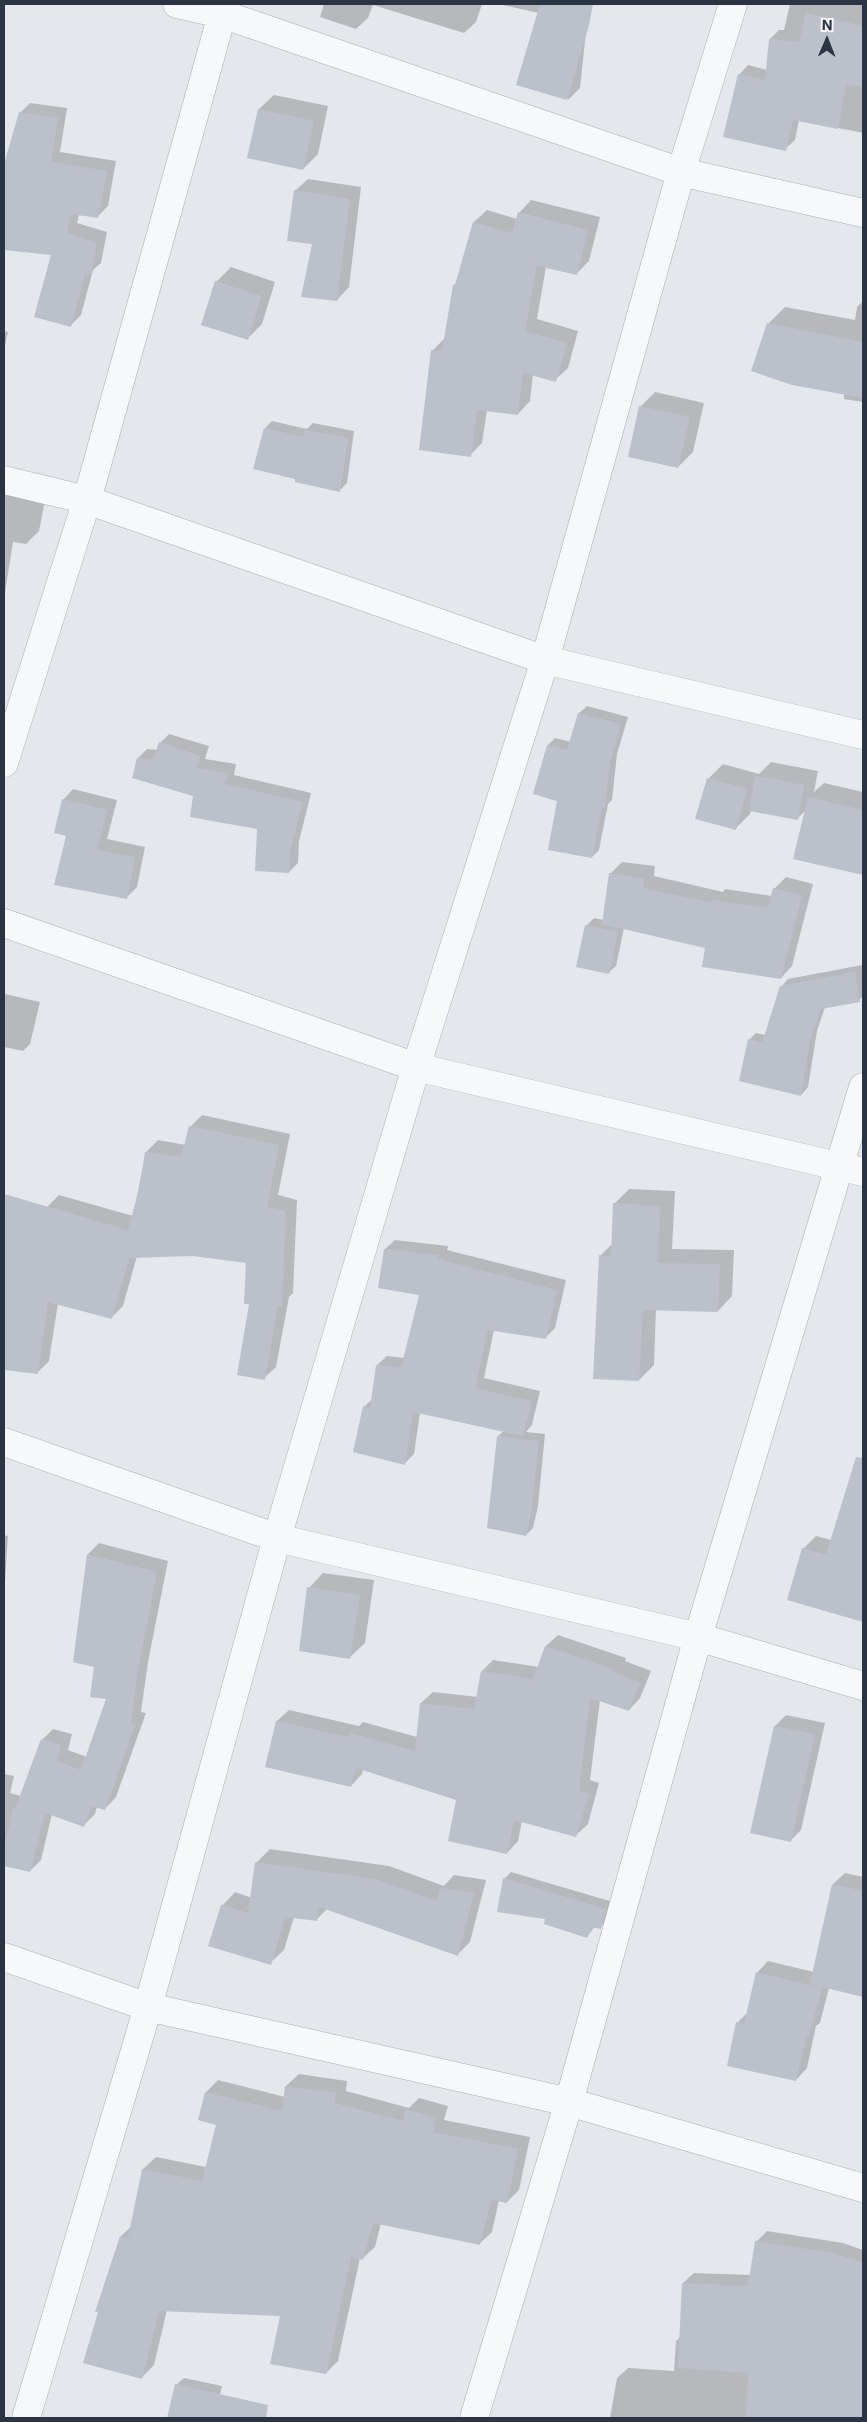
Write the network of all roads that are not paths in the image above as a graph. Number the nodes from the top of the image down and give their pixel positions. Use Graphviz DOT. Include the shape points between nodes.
graph roads {
  1 [pos="178,4"];
  2 [pos="733,4"];
  3 [pos="224,9"];
  4 [pos="681,172"];
  5 [pos="863,213"];
  6 [pos="4,480"];
  7 [pos="87,500"];
  8 [pos="545,660"];
  9 [pos="863,735"];
  10 [pos="4,763"];
  11 [pos="4,923"];
  12 [pos="416,1067"];
  13 [pos="863,1087"];
  14 [pos="851,1169"];
  15 [pos="4,1442"];
  16 [pos="277,1538"];
  17 [pos="698,1637"];
  18 [pos="863,1686"];
  19 [pos="4,1957"];
  20 [pos="148,2007"];
  21 [pos="569,2102"];
  22 [pos="863,2188"];
  23 [pos="26,2418"];
  24 [pos="474,2418"];
  1 -- 3 [label="street"];
  2 -- 4 [label="street"];
  3 -- 4 [label="street"];
  3 -- 7 [label="street"];
  4 -- 5 [label="street"];
  4 -- 8 [label="street"];
  6 -- 7 [label="street"];
  7 -- 8 [label="street"];
  7 -- 10 [label="street"];
  8 -- 9 [label="street"];
  8 -- 12 [label="street"];
  11 -- 12 [label="street"];
  12 -- 14 [label="street"];
  12 -- 16 [label="street"];
  13 -- 14 [label="street"];
  14 -- 17 [label="street"];
  15 -- 16 [label="street"];
  16 -- 17 [label="street"];
  16 -- 20 [label="street"];
  17 -- 18 [label="street"];
  17 -- 21 [label="street"];
  19 -- 20 [label="street"];
  20 -- 21 [label="street"];
  20 -- 23 [label="street"];
  21 -- 22 [label="street"];
  21 -- 24 [label="street"];
}
